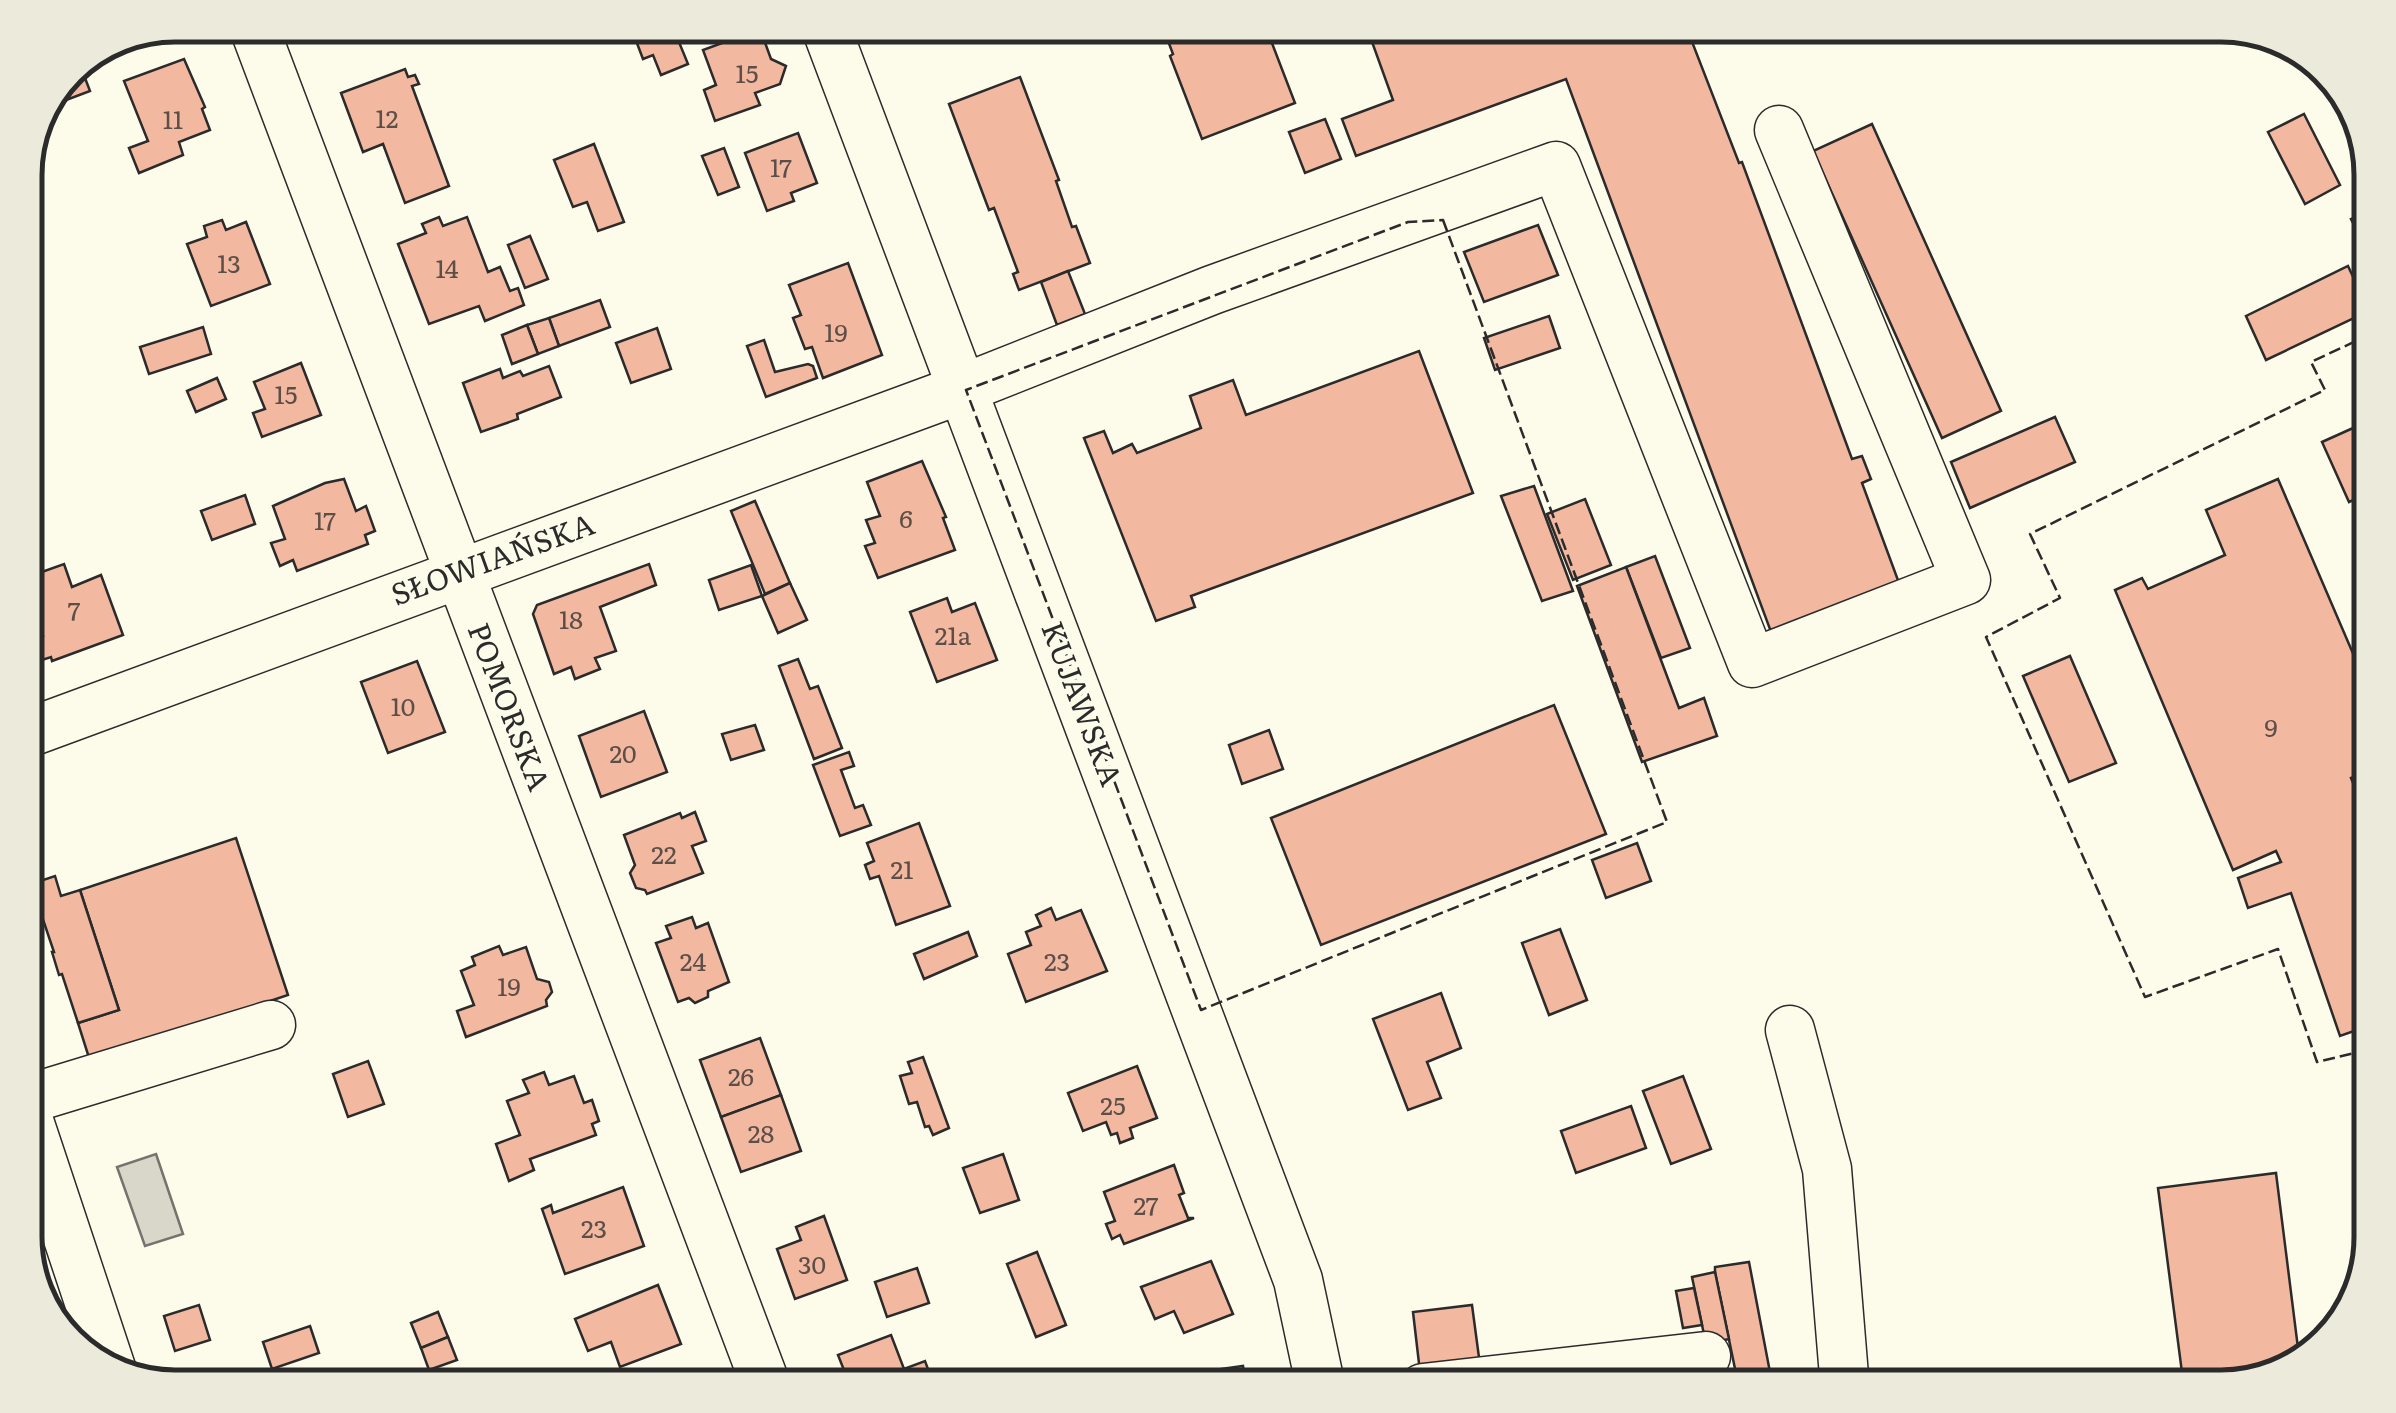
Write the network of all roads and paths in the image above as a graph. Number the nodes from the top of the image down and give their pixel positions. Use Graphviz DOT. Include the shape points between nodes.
graph roads {
  1 [pos="259,42"];
  2 [pos="830,42"];
  3 [pos="1779,130"];
  4 [pos="962,389"];
  5 [pos="457,573"];
  6 [pos="43,727"];
  7 [pos="271,1026"];
  8 [pos="1790,1030"];
  9 [pos="43,1095"];
  10 [pos="43,1163"];
  11 [pos="105,1350"];
  12 [pos="1706,1356"];
  13 [pos="760,1370"];
  14 [pos="1317,1370"];
  15 [pos="1582,1370"];
  16 [pos="1844,1370"];
  1 -- 5 [label="street, POMORSKA"];
  2 -- 4 [label="street, KUJAWSKA"];
  3 -- 4 [label="street, SŁOWIAŃSKA" via="1966,580 1752,662 1556,166"];
  4 -- 5 [label="street, SŁOWIAŃSKA"];
  4 -- 14 [label="street, KUJAWSKA" via="1298,1280"];
  5 -- 6 [label="street, SŁOWIAŃSKA"];
  5 -- 13 [label="street, POMORSKA"];
  7 -- 9 [label="street"];
  8 -- 16 [label="street" via="1827,1169"];
  10 -- 11 [label="street"];
  12 -- 15 [label="street"];
}
